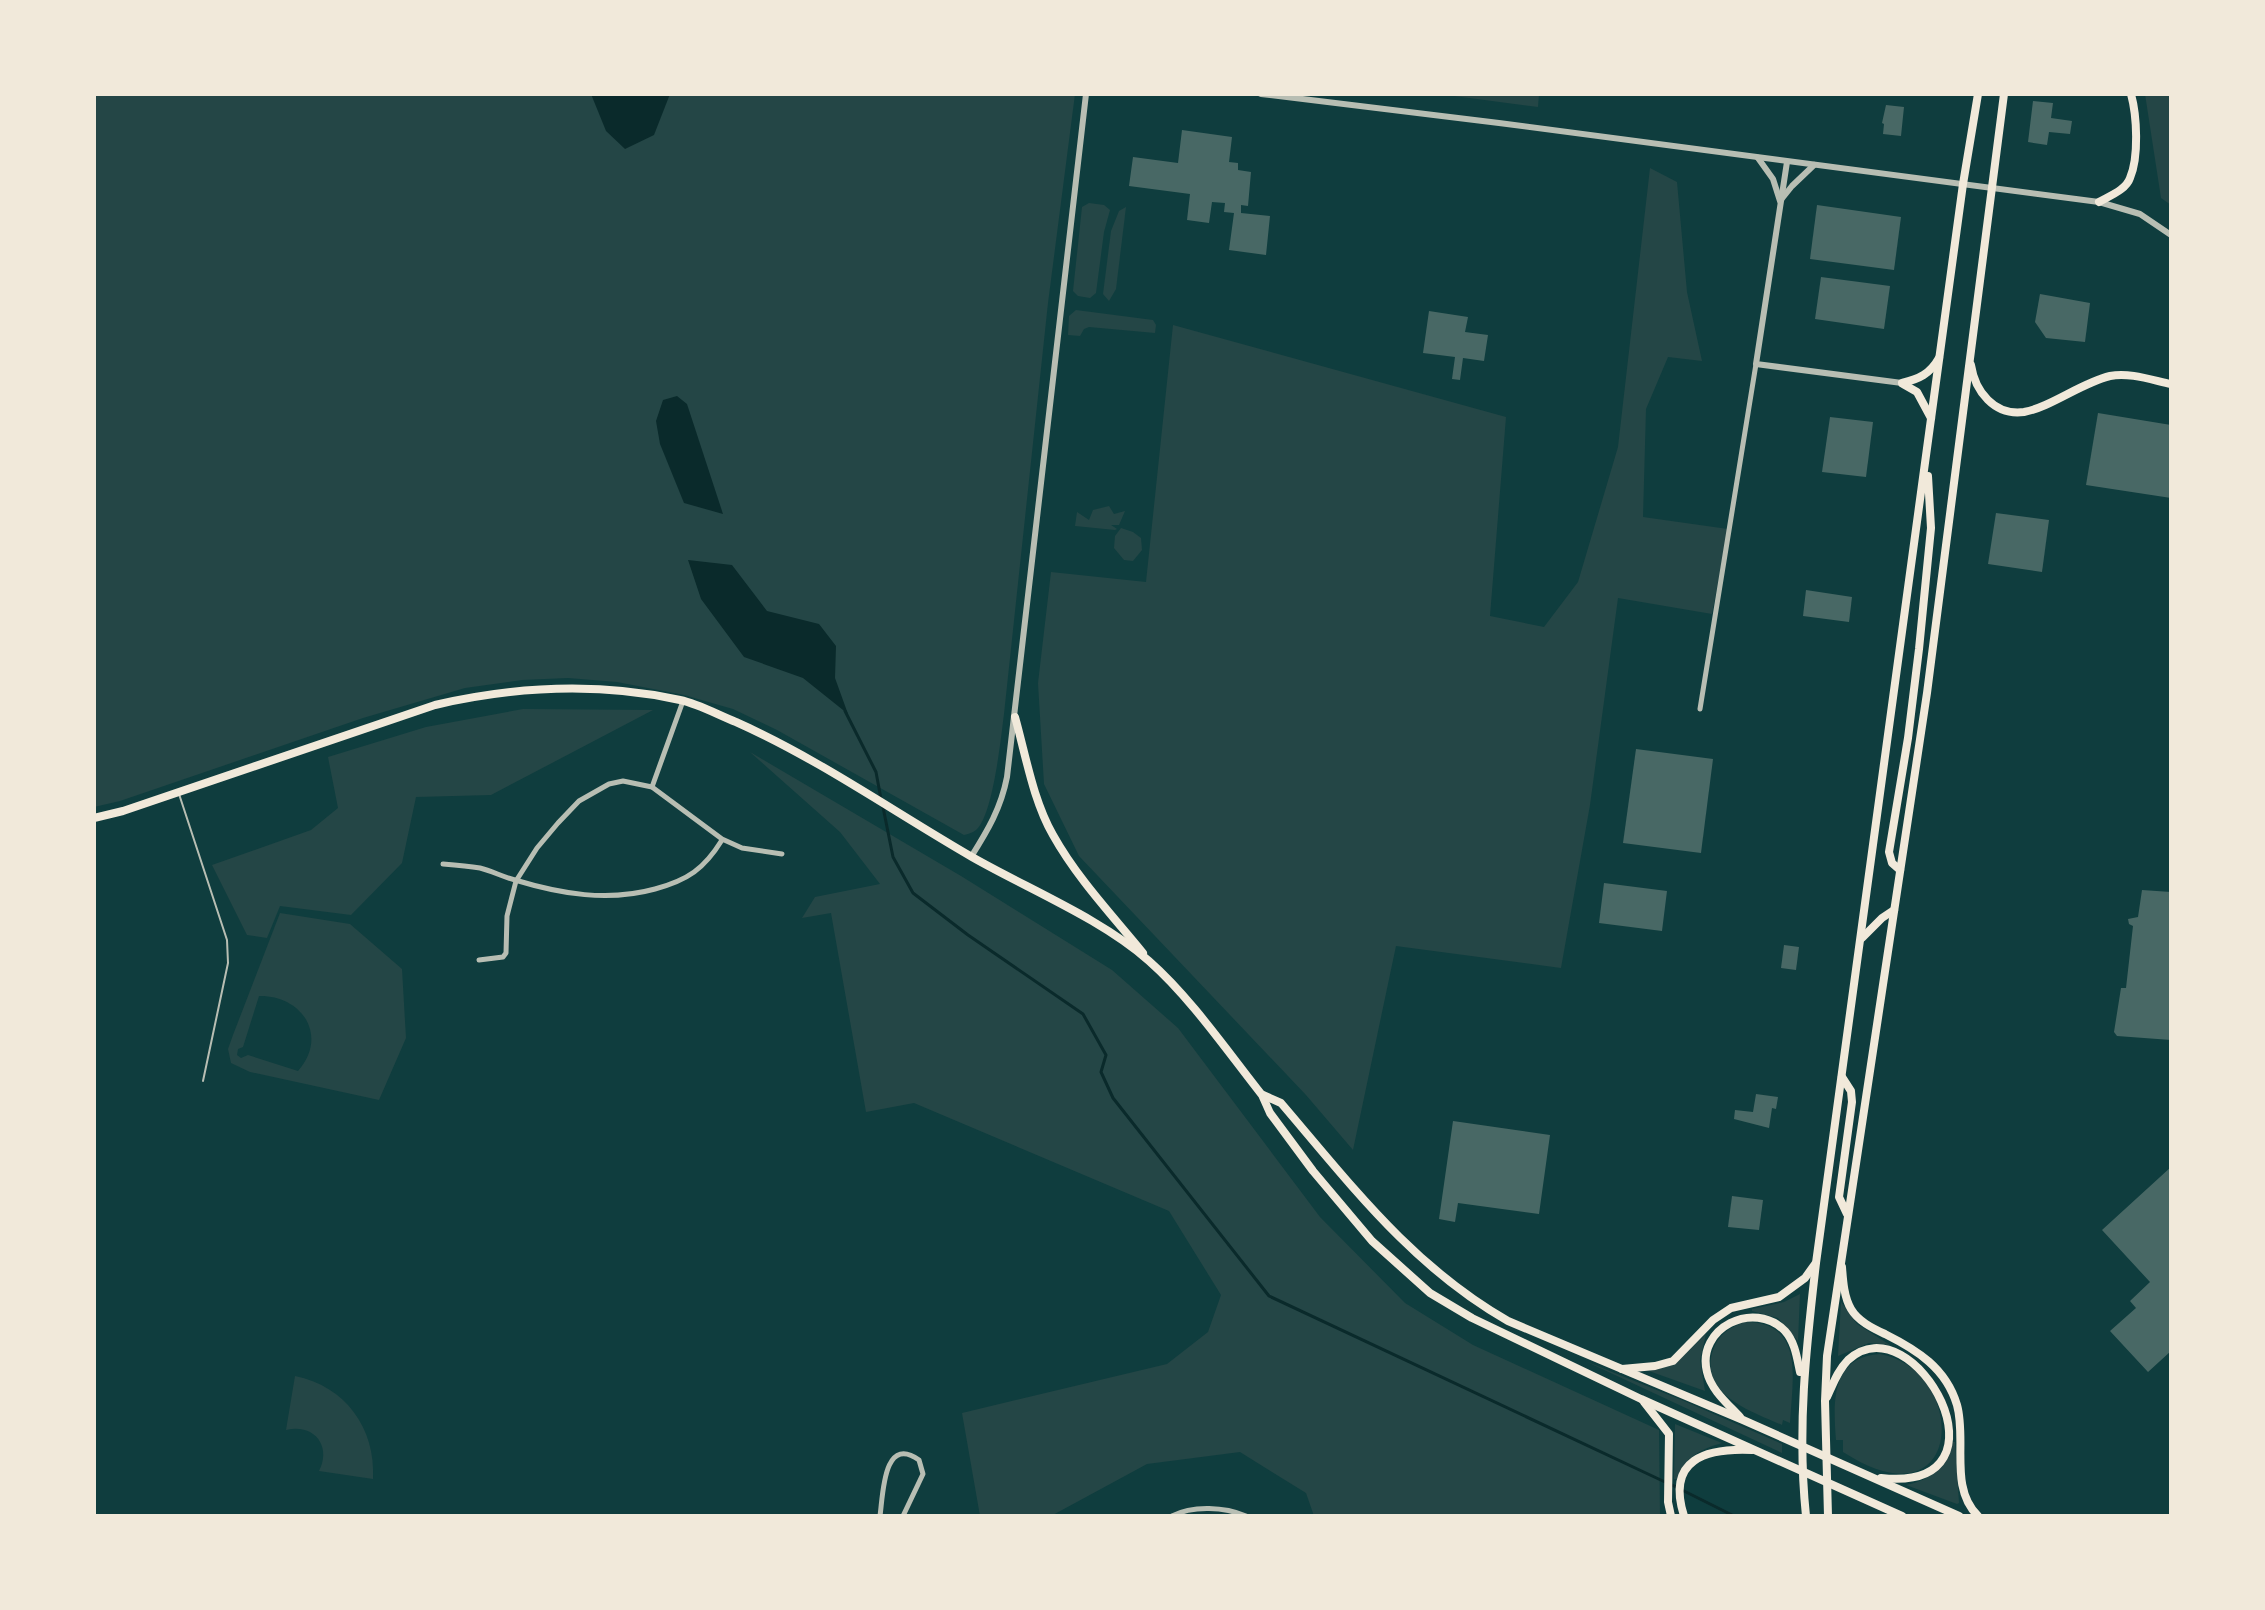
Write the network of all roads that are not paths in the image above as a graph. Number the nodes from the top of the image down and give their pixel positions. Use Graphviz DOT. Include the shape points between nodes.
graph roads {
  1 [pos="1086,94"];
  2 [pos="1261,94"];
  3 [pos="1978,94"];
  4 [pos="2004,94"];
  5 [pos="2131,94"];
  6 [pos="1758,158"];
  7 [pos="1787,162"];
  8 [pos="1814,165"];
  9 [pos="1963,184"];
  10 [pos="1992,187"];
  11 [pos="1780,201"];
  12 [pos="2099,202"];
  13 [pos="2171,235"];
  14 [pos="1969,352"];
  15 [pos="1941,354"];
  16 [pos="1756,364"];
  17 [pos="1902,383"];
  18 [pos="2171,384"];
  19 [pos="1932,423"];
  20 [pos="1927,459"];
  21 [pos="683,700"];
  22 [pos="1700,709"];
  23 [pos="1015,717"];
  24 [pos="652,787"];
  25 [pos="179,793"];
  26 [pos="94,818"];
  27 [pos="722,839"];
  28 [pos="782,854"];
  29 [pos="971,857"];
  30 [pos="443,864"];
  31 [pos="1900,870"];
  32 [pos="516,881"];
  33 [pos="1894,910"];
  34 [pos="1861,939"];
  35 [pos="479,960"];
  36 [pos="1148,960"];
  37 [pos="1841,1075"];
  38 [pos="203,1081"];
  39 [pos="1262,1095"];
  40 [pos="1847,1215"];
  41 [pos="1840,1255"];
  42 [pos="1816,1263"];
  43 [pos="1620,1369"];
  44 [pos="1802,1381"];
  45 [pos="1641,1399"];
  46 [pos="1825,1401"];
  47 [pos="1743,1420"];
  48 [pos="1801,1446"];
  49 [pos="1757,1450"];
  50 [pos="1826,1458"];
  51 [pos="1802,1471"];
  52 [pos="1873,1477"];
  53 [pos="1826,1483"];
  54 [pos="1200,1510"];
  55 [pos="1893,1514"];
  56 [pos="880,1516"];
  57 [pos="903,1516"];
  58 [pos="1172,1516"];
  59 [pos="1205,1516"];
  60 [pos="1246,1516"];
  61 [pos="1671,1516"];
  62 [pos="1684,1516"];
  63 [pos="1804,1516"];
  64 [pos="1828,1516"];
  65 [pos="1902,1516"];
  66 [pos="1913,1516"];
  67 [pos="1959,1516"];
  68 [pos="1978,1516"];
  1 -- 23 [label="street"];
  2 -- 6 [label="street"];
  3 -- 9 [label="main road"];
  4 -- 10 [label="main road"];
  5 -- 12 [label="main road" via="2138,126 2130,179"];
  6 -- 7 [label="street"];
  6 -- 11 [label="street"];
  7 -- 8 [label="street"];
  7 -- 11 [label="street"];
  8 -- 9 [label="street"];
  8 -- 11 [label="street"];
  9 -- 10 [label="street"];
  9 -- 15 [label="main road"];
  10 -- 12 [label="street"];
  10 -- 14 [label="main road"];
  11 -- 16 [label="street"];
  12 -- 13 [label="street" via="2140,214"];
  14 -- 18 [label="main road" via="1973,381 1984,398 2010,412 2026,412 2114,375"];
  14 -- 31 [label="main road"];
  15 -- 17 [label="main road" via="1920,379"];
  15 -- 19 [label="main road"];
  16 -- 17 [label="street"];
  16 -- 22 [label="street"];
  17 -- 19 [label="main road" via="1917,392"];
  19 -- 20 [label="main road"];
  20 -- 31 [label="main road" via="1931,528 1908,738 1889,852"];
  20 -- 34 [label="main road"];
  21 -- 24 [label="street"];
  21 -- 25 [label="main road" via="568,687 467,697"];
  21 -- 29 [label="main road" via="759,733"];
  23 -- 29 [label="street" via="1002,800"];
  23 -- 36 [label="main road" via="1052,834"];
  24 -- 27 [label="street"];
  24 -- 32 [label="street" via="623,781 591,792 537,848"];
  25 -- 26 [label="main road"];
  25 -- 38 [label="lane" via="227,940 228,963"];
  27 -- 28 [label="street"];
  27 -- 32 [label="street" via="710,860 694,873 631,896 587,896"];
  29 -- 36 [label="main road" via="1098,926"];
  30 -- 32 [label="street" via="483,869"];
  31 -- 33 [label="main road"];
  32 -- 35 [label="street" via="507,916 506,953"];
  33 -- 34 [label="main road"];
  33 -- 40 [label="main road"];
  34 -- 37 [label="main road"];
  36 -- 39 [label="main road"];
  37 -- 40 [label="main road" via="1852,1102 1839,1197"];
  37 -- 42 [label="main road"];
  39 -- 43 [label="main road" via="1281,1103 1377,1215 1439,1276 1508,1321"];
  39 -- 45 [label="main road" via="1278,1124 1352,1218 1430,1293"];
  40 -- 41 [label="main road"];
  41 -- 46 [label="main road"];
  41 -- 68 [label="main road" via="1847,1302 1856,1316 1914,1349 1944,1379 1960,1422 1962,1490"];
  42 -- 43 [label="main road" via="1779,1297 1731,1308 1713,1320 1673,1361"];
  42 -- 44 [label="main road"];
  43 -- 47 [label="main road"];
  44 -- 47 [label="main road" via="1793,1343 1775,1324 1751,1317 1725,1325 1713,1338 1706,1371 1718,1394"];
  44 -- 48 [label="main road"];
  45 -- 49 [label="main road"];
  45 -- 61 [label="main road" via="1669,1434"];
  46 -- 50 [label="main road"];
  46 -- 52 [label="main road" via="1850,1359 1871,1349 1895,1352 1916,1366 1941,1397 1948,1426 1941,1462 1914,1479"];
  47 -- 48 [label="main road"];
  48 -- 50 [label="main road"];
  48 -- 51 [label="main road"];
  49 -- 51 [label="main road"];
  49 -- 62 [label="main road" via="1723,1449 1694,1461 1682,1483"];
  50 -- 52 [label="main road"];
  50 -- 53 [label="main road"];
  51 -- 53 [label="main road"];
  51 -- 63 [label="main road"];
  52 -- 67 [label="main road"];
  53 -- 55 [label="main road"];
  53 -- 64 [label="main road"];
  54 -- 58 [label="street" via="1185,1509"];
  54 -- 59 [label="street"];
  54 -- 60 [label="street"];
  55 -- 65 [label="main road"];
  55 -- 66 [label="main road"];
  56 -- 57 [label="street" via="887,1467 906,1454 919,1460 923,1474"];
}
